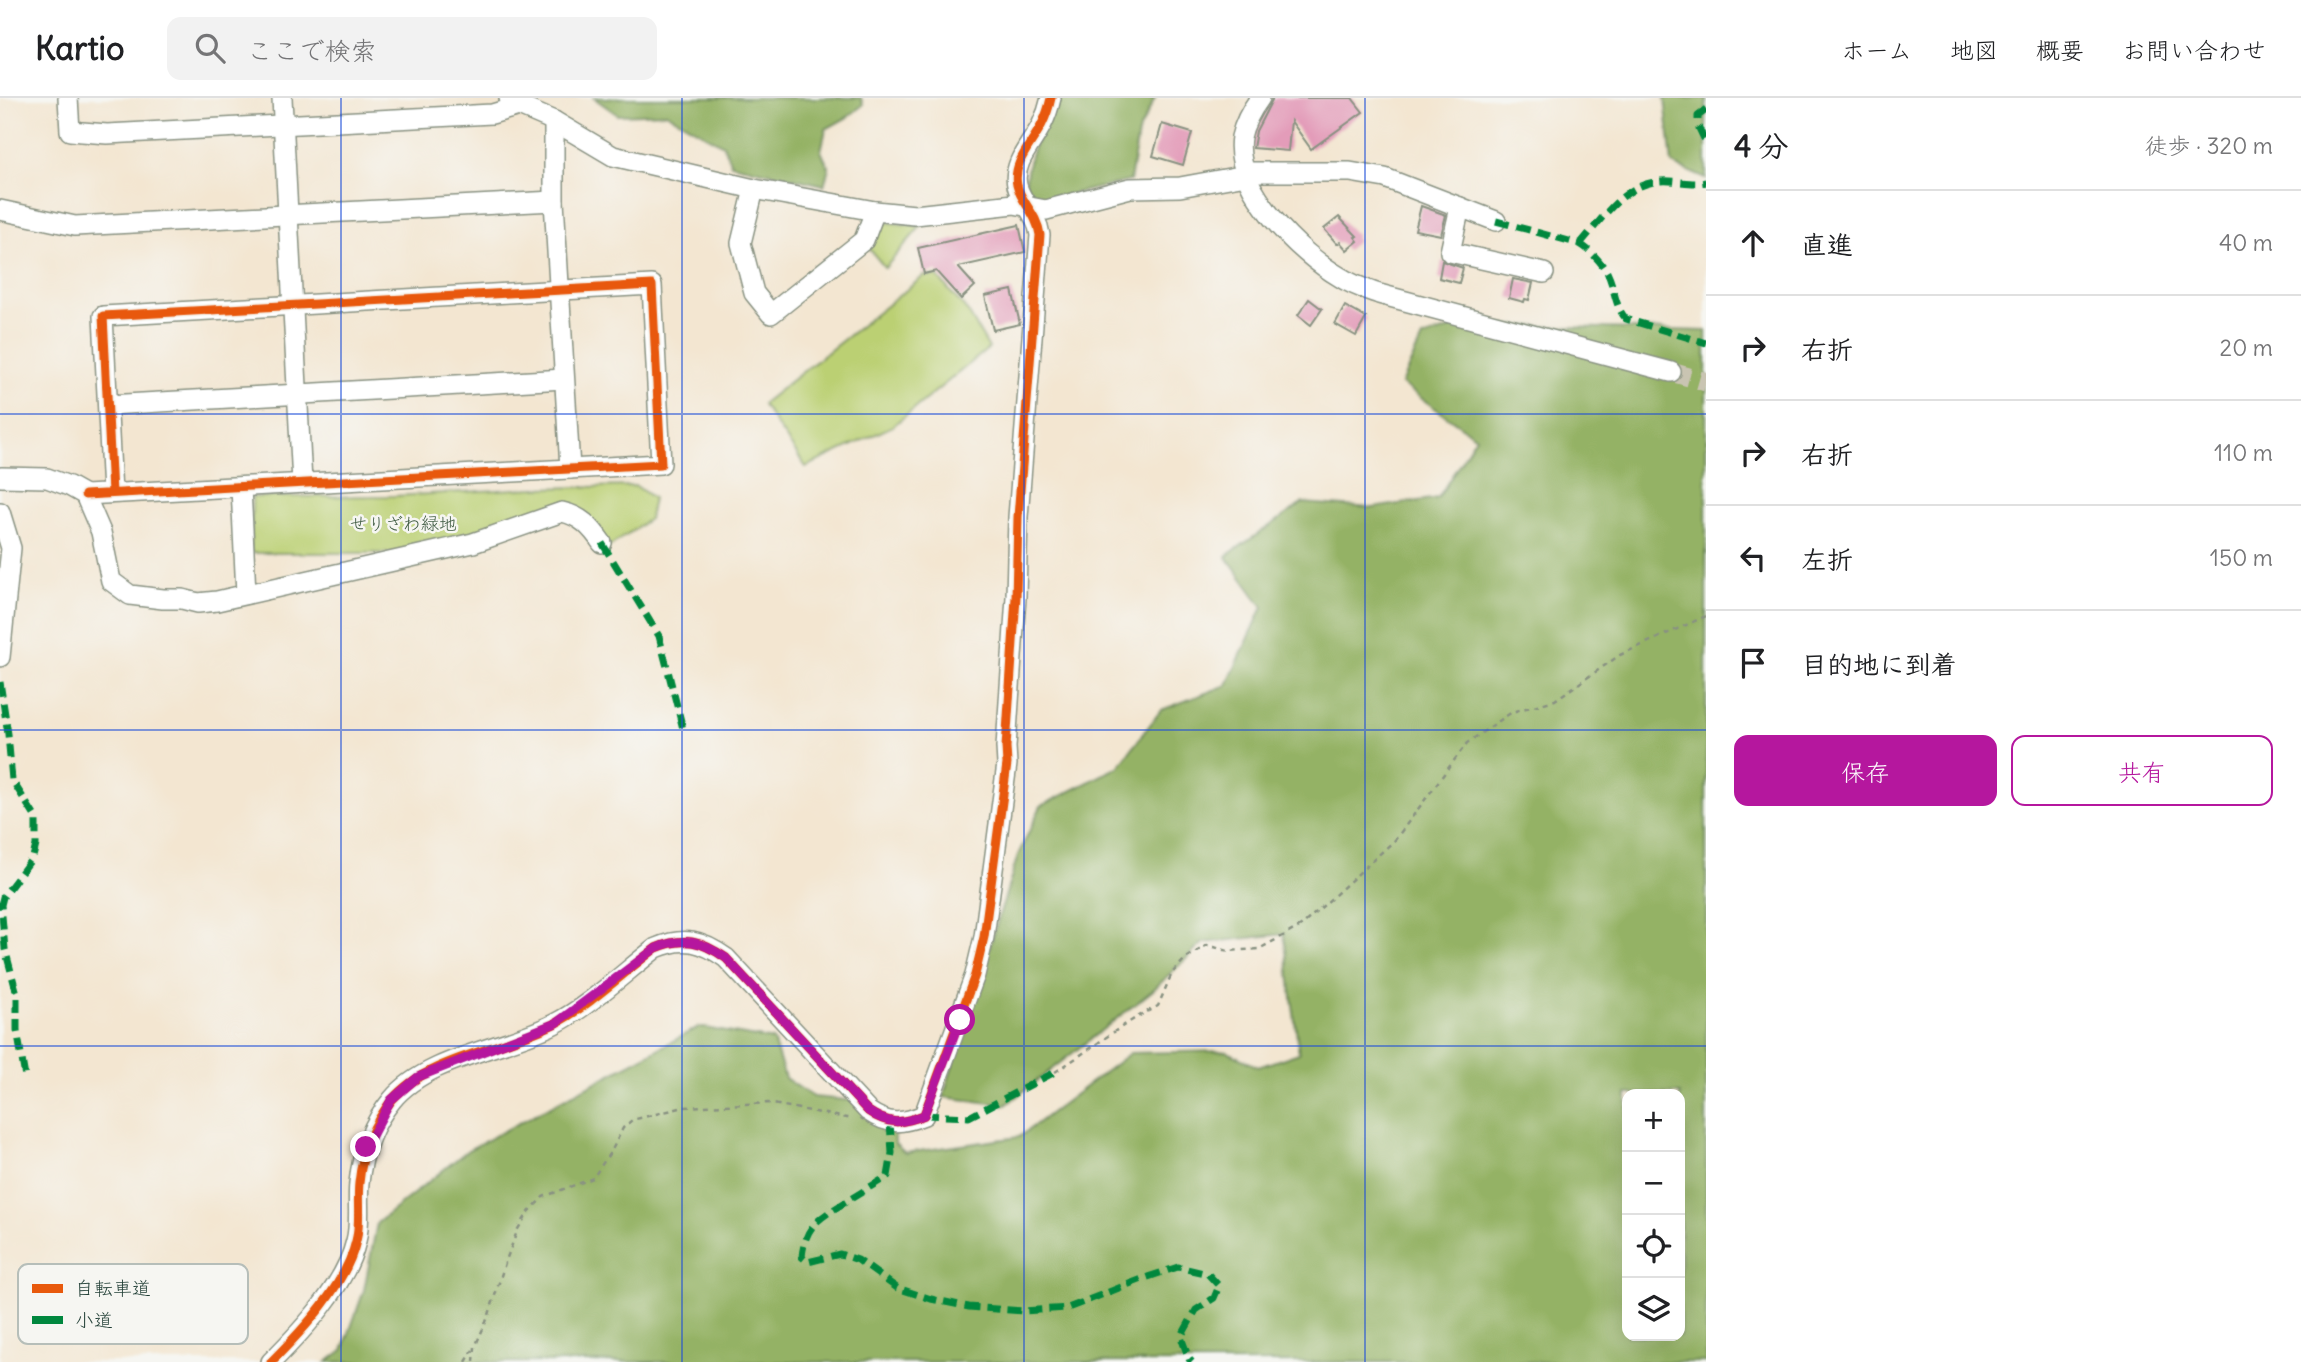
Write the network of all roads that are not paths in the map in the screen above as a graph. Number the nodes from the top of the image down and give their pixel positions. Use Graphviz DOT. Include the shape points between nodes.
graph roads {
  1 [pos="68,98"];
  2 [pos="282,98"];
  3 [pos="1051,98"];
  4 [pos="1260,98"];
  5 [pos="514,102"];
  6 [pos="554,121"];
  7 [pos="283,125"];
  8 [pos="1245,173"];
  9 [pos="754,189"];
  10 [pos="554,201"];
  11 [pos="1460,206"];
  12 [pos="1029,207"];
  13 [pos="0,210"];
  14 [pos="875,211"];
  15 [pos="288,215"];
  16 [pos="1496,221"];
  17 [pos="1544,273"];
  18 [pos="561,289"];
  19 [pos="293,305"];
  20 [pos="1671,372"];
  21 [pos="564,379"];
  22 [pos="298,395"];
  23 [pos="108,405"];
  24 [pos="570,469"];
  25 [pos="0,480"];
  26 [pos="302,483"];
  27 [pos="241,487"];
  28 [pos="112,493"];
  29 [pos="85,495"];
  30 [pos="0,512"];
  31 [pos="603,543"];
  32 [pos="246,594"];
  33 [pos="0,657"];
  34 [pos="271,1362"];
  1 -- 7 [label="street" via="70,131 107,134"];
  2 -- 7 [label="street"];
  3 -- 12 [label="street" via="1017,173 1017,186"];
  4 -- 8 [label="street" via="1241,137"];
  5 -- 6 [label="street"];
  5 -- 7 [label="street" via="492,114"];
  6 -- 9 [label="street" via="613,156"];
  6 -- 10 [label="street"];
  7 -- 15 [label="street"];
  8 -- 11 [label="street" via="1350,172 1385,178"];
  8 -- 12 [label="street" via="1180,187 1130,188 1046,211"];
  8 -- 20 [label="street" via="1284,231 1322,265 1357,287"];
  9 -- 14 [label="street"];
  9 -- 14 [label="street" via="741,243 754,293 771,314 864,240"];
  10 -- 15 [label="street"];
  10 -- 18 [label="street"];
  11 -- 16 [label="street"];
  11 -- 17 [label="street" via="1450,252"];
  12 -- 14 [label="street" via="1014,204 915,215"];
  12 -- 34 [label="street" via="1038,221 1039,256 1018,517 1007,764 984,937 964,1009 924,1115 883,1121 868,1111 726,958 701,943 670,942 556,1023 435,1069 391,1100 366,1147 356,1241 347,1264 309,1322"];
  13 -- 15 [label="street" via="75,226"];
  15 -- 19 [label="street"];
  18 -- 19 [label="street"];
  18 -- 21 [label="street"];
  18 -- 24 [label="street" via="652,285 661,464"];
  19 -- 22 [label="street"];
  19 -- 23 [label="street" via="103,316"];
  21 -- 22 [label="street"];
  21 -- 24 [label="street"];
  22 -- 23 [label="street"];
  22 -- 26 [label="street"];
  23 -- 28 [label="street"];
  24 -- 26 [label="street"];
  25 -- 29 [label="street" via="47,478"];
  26 -- 27 [label="street"];
  27 -- 28 [label="street"];
  27 -- 32 [label="street"];
  28 -- 29 [label="street"];
  29 -- 32 [label="street" via="101,532 111,581 130,595 198,603"];
  30 -- 33 [label="street" via="11,548"];
  31 -- 32 [label="street" via="591,526 562,512 473,542"];
}
